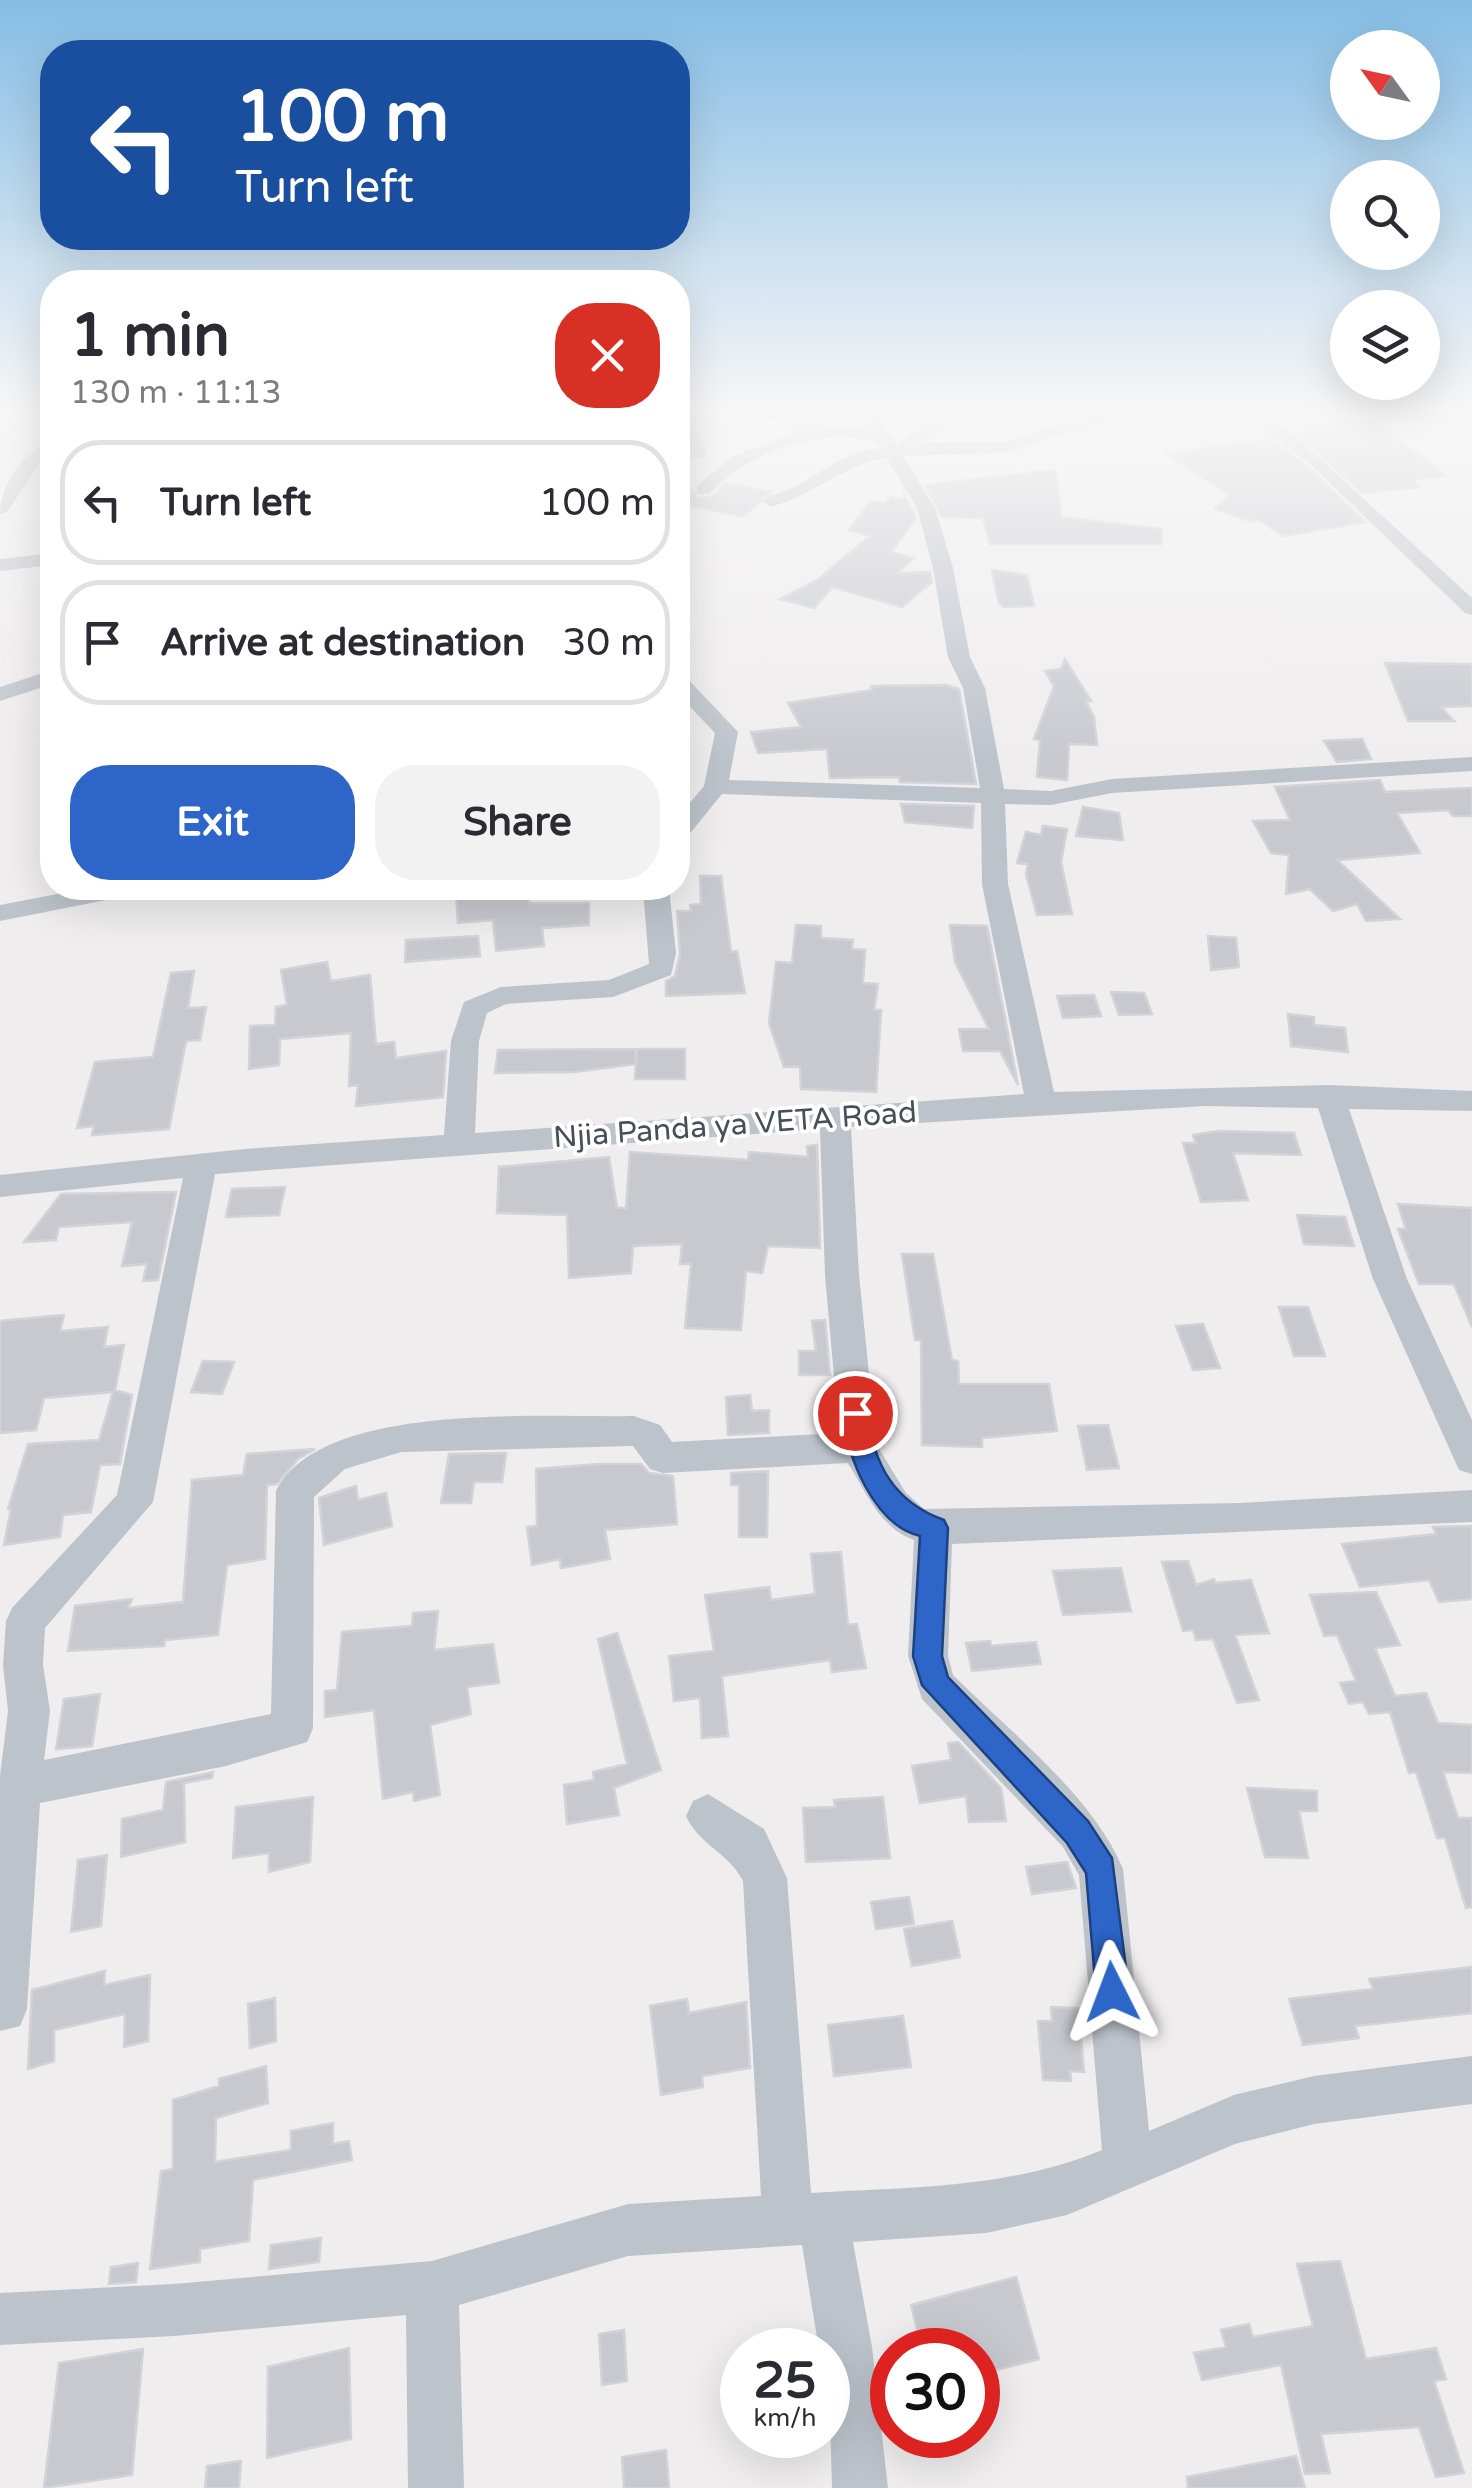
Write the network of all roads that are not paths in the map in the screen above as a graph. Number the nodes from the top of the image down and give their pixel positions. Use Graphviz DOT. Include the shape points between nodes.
graph roads {
  1 [pos="932,529"];
  2 [pos="1392,529"];
  3 [pos="40,561"];
  4 [pos="0,566"];
  5 [pos="1468,599"];
  6 [pos="40,681"];
  7 [pos="0,694"];
  8 [pos="690,694"];
  9 [pos="1472,764"];
  10 [pos="716,788"];
  11 [pos="994,793"];
  12 [pos="690,818"];
  13 [pos="66,900"];
  14 [pos="656,900"];
  15 [pos="0,913"];
  16 [pos="1329,1095"];
  17 [pos="1472,1101"];
  18 [pos="1041,1103"];
  19 [pos="835,1118"];
  20 [pos="459,1144"];
  21 [pos="201,1164"];
  22 [pos="0,1186"];
  23 [pos="858,1448"];
  24 [pos="1472,1459"];
  25 [pos="1472,1506"];
  26 [pos="934,1528"];
  27 [pos="20,1786"];
  28 [pos="708,1816"];
  29 [pos="3,2009"];
  30 [pos="1472,2080"];
  31 [pos="1128,2167"];
  32 [pos="806,2221"];
  33 [pos="432,2287"];
  34 [pos="0,2319"];
  35 [pos="436,2488"];
  36 [pos="860,2488"];
  1 -- 11 [label="street"];
  2 -- 5 [label="street"];
  3 -- 4 [label="street"];
  6 -- 7 [label="street"];
  8 -- 10 [label="street" via="727,732"];
  9 -- 11 [label="street" via="1112,786 1051,798"];
  10 -- 11 [label="street"];
  10 -- 12 [label="street"];
  11 -- 18 [label="street" via="995,884"];
  13 -- 15 [label="street"];
  14 -- 20 [label="street" via="661,969 613,988 501,996 474,1008"];
  16 -- 17 [label="street, Njia Panda ya VETA Road"];
  16 -- 18 [label="street, Njia Panda ya VETA Road"];
  16 -- 24 [label="street" via="1390,1279"];
  18 -- 19 [label="street, Njia Panda ya VETA Road"];
  19 -- 20 [label="street, Njia Panda ya VETA Road"];
  19 -- 23 [label="street"];
  20 -- 21 [label="street, Njia Panda ya VETA Road"];
  21 -- 22 [label="street, Njia Panda ya VETA Road"];
  21 -- 27 [label="street" via="134,1502 26,1621 29,1711"];
  23 -- 26 [label="street" via="893,1504 913,1523"];
  23 -- 27 [label="street" via="663,1458 634,1430 401,1437 339,1454 294,1495 292,1728"];
  25 -- 26 [label="street"];
  26 -- 31 [label="street" via="928,1656 936,1685 1078,1832 1101,1869"];
  27 -- 29 [label="street"];
  28 -- 32 [label="street" via="748,1845 766,1878 775,2078"];
  30 -- 31 [label="street" via="1314,2100 1250,2116"];
  31 -- 32 [label="street" via="1067,2190 986,2208"];
  32 -- 33 [label="street" via="628,2230"];
  32 -- 36 [label="street" via="845,2348"];
  33 -- 34 [label="street"];
  33 -- 35 [label="street"];
}
